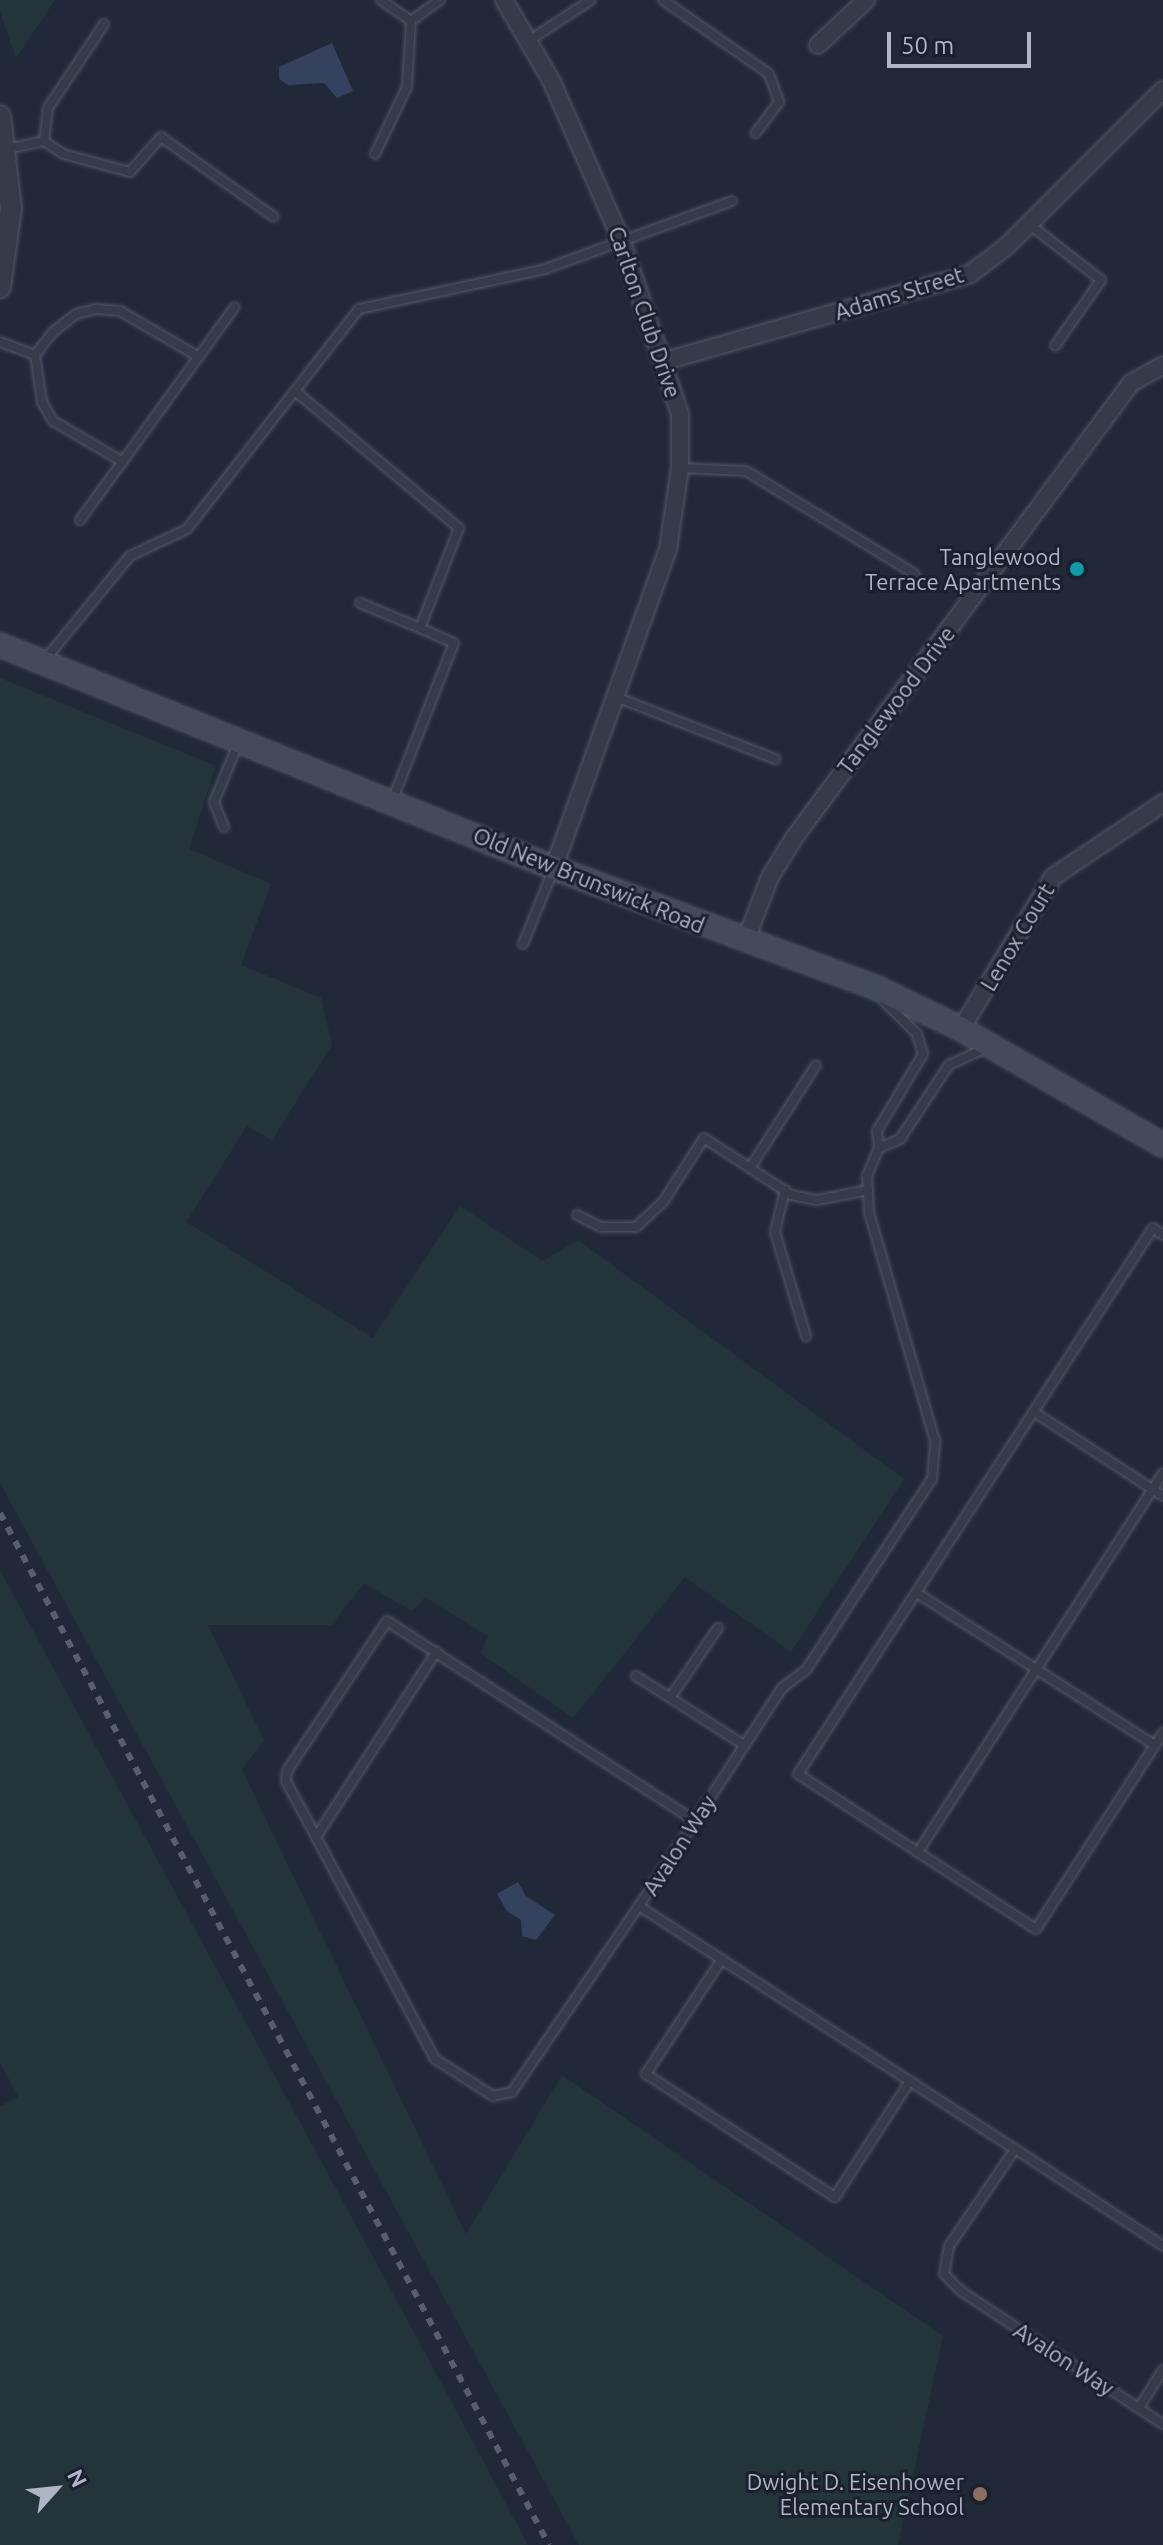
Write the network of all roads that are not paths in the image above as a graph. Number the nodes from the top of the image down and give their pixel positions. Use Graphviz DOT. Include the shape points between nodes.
graph roads {
  1 [pos="381,0"];
  2 [pos="440,0"];
  3 [pos="504,0"];
  4 [pos="591,0"];
  5 [pos="663,0"];
  6 [pos="866,0"];
  7 [pos="411,21"];
  8 [pos="104,24"];
  9 [pos="530,40"];
  10 [pos="818,45"];
  11 [pos="1163,90"];
  12 [pos="0,116"];
  13 [pos="756,133"];
  14 [pos="44,141"];
  15 [pos="7,149"];
  16 [pos="375,154"];
  17 [pos="732,201"];
  18 [pos="274,217"];
  19 [pos="1029,224"];
  20 [pos="5,232"];
  21 [pos="622,242"];
  22 [pos="0,287"];
  23 [pos="235,307"];
  24 [pos="0,342"];
  25 [pos="1055,346"];
  26 [pos="35,355"];
  27 [pos="199,357"];
  28 [pos="665,361"];
  29 [pos="1163,365"];
  30 [pos="295,391"];
  31 [pos="123,462"];
  32 [pos="680,468"];
  33 [pos="80,520"];
  34 [pos="915,574"];
  35 [pos="360,603"];
  36 [pos="420,628"];
  37 [pos="0,645"];
  38 [pos="43,662"];
  39 [pos="615,697"];
  40 [pos="240,741"];
  41 [pos="775,759"];
  42 [pos="392,801"];
  43 [pos="1163,803"];
  44 [pos="224,827"];
  45 [pos="554,868"];
  46 [pos="745,942"];
  47 [pos="523,944"];
  48 [pos="861,982"];
  49 [pos="961,1029"];
  50 [pos="992,1046"];
  51 [pos="816,1065"];
  52 [pos="1163,1145"];
  53 [pos="879,1148"];
  54 [pos="750,1168"];
  55 [pos="785,1190"];
  56 [pos="868,1190"];
  57 [pos="577,1215"];
  58 [pos="1163,1235"];
  59 [pos="806,1336"];
  60 [pos="1034,1412"];
  61 [pos="1163,1473"];
  62 [pos="1153,1489"];
  63 [pos="1163,1496"];
  64 [pos="917,1593"];
  65 [pos="718,1628"];
  66 [pos="436,1652"];
  67 [pos="1036,1669"];
  68 [pos="636,1676"];
  69 [pos="670,1698"];
  70 [pos="1163,1733"];
  71 [pos="744,1745"];
  72 [pos="1155,1745"];
  73 [pos="695,1821"];
  74 [pos="316,1837"];
  75 [pos="918,1852"];
  76 [pos="639,1906"];
  77 [pos="722,1959"];
  78 [pos="910,2081"];
  79 [pos="1015,2149"];
  80 [pos="1163,2246"];
  81 [pos="1163,2370"];
  82 [pos="1139,2408"];
  83 [pos="1163,2424"];
  1 -- 7 [label="lane"];
  2 -- 7 [label="lane"];
  3 -- 9 [label="street, Carlton Club Drive"];
  4 -- 9 [label="lane"];
  5 -- 13 [label="lane" via="769,74 779,102"];
  6 -- 10 [label="street"];
  7 -- 16 [label="lane" via="407,87"];
  8 -- 14 [label="lane" via="48,108"];
  9 -- 21 [label="street, Carlton Club Drive"];
  11 -- 19 [label="street, Adams Street"];
  12 -- 15 [label="street"];
  14 -- 15 [label="lane"];
  14 -- 18 [label="lane" via="63,154 130,172 161,137"];
  15 -- 20 [label="street"];
  17 -- 21 [label="lane"];
  19 -- 25 [label="lane" via="1101,280"];
  19 -- 28 [label="street, Adams Street" via="970,274"];
  20 -- 22 [label="street"];
  21 -- 28 [label="street, Carlton Club Drive"];
  21 -- 30 [label="lane" via="545,269 359,309"];
  23 -- 27 [label="lane"];
  24 -- 26 [label="lane"];
  26 -- 27 [label="lane" via="76,314 96,309 131,316"];
  26 -- 31 [label="lane" via="42,402 53,421"];
  27 -- 31 [label="lane"];
  28 -- 32 [label="street, Carlton Club Drive" via="680,414"];
  29 -- 46 [label="street, Tanglewood Drive" via="1131,383 794,838 770,877"];
  30 -- 36 [label="lane" via="459,528"];
  30 -- 38 [label="lane" via="187,529 130,556"];
  31 -- 33 [label="lane"];
  32 -- 34 [label="lane" via="746,471"];
  32 -- 39 [label="street, Carlton Club Drive" via="668,549"];
  35 -- 36 [label="lane"];
  36 -- 42 [label="lane" via="454,643"];
  37 -- 38 [label="main road, Old New Brunswick Road"];
  38 -- 40 [label="main road, Old New Brunswick Road"];
  39 -- 41 [label="lane"];
  39 -- 45 [label="street, Carlton Club Drive"];
  40 -- 42 [label="main road, Old New Brunswick Road"];
  40 -- 44 [label="lane" via="214,802"];
  42 -- 45 [label="main road, Old New Brunswick Road"];
  43 -- 49 [label="street, Lenox Court" via="1053,877"];
  45 -- 46 [label="main road, Old New Brunswick Road"];
  45 -- 47 [label="lane"];
  46 -- 48 [label="main road, Old New Brunswick Road"];
  48 -- 49 [label="main road, Old New Brunswick Road"];
  48 -- 53 [label="lane, Avalon Way" via="902,1017 923,1054 877,1131"];
  49 -- 50 [label="main road, Old New Brunswick Road"];
  50 -- 52 [label="main road, Old New Brunswick Road"];
  50 -- 53 [label="lane" via="949,1065 900,1139"];
  51 -- 54 [label="lane"];
  53 -- 56 [label="lane, Avalon Way" via="867,1176"];
  54 -- 55 [label="lane"];
  54 -- 57 [label="lane" via="704,1138 663,1202 636,1227 601,1227"];
  55 -- 56 [label="lane" via="817,1200"];
  55 -- 59 [label="lane" via="775,1232"];
  56 -- 71 [label="lane, Avalon Way" via="869,1212 935,1441 936,1466 806,1670 782,1688"];
  58 -- 60 [label="lane" via="1153,1228"];
  60 -- 62 [label="lane"];
  60 -- 64 [label="lane"];
  61 -- 62 [label="lane"];
  62 -- 63 [label="lane"];
  62 -- 67 [label="lane"];
  64 -- 67 [label="lane"];
  64 -- 75 [label="lane" via="798,1774"];
  65 -- 69 [label="lane"];
  66 -- 73 [label="lane"];
  66 -- 74 [label="lane"];
  66 -- 74 [label="lane" via="387,1621 287,1771 286,1781"];
  67 -- 72 [label="lane"];
  67 -- 75 [label="lane"];
  68 -- 69 [label="lane"];
  69 -- 71 [label="lane"];
  70 -- 72 [label="lane"];
  71 -- 73 [label="lane, Avalon Way"];
  72 -- 75 [label="lane" via="1036,1929"];
  73 -- 76 [label="lane, Avalon Way"];
  74 -- 76 [label="lane" via="435,2059 493,2096 512,2092 522,2082"];
  76 -- 77 [label="lane, Avalon Way"];
  77 -- 78 [label="lane, Avalon Way"];
  77 -- 78 [label="lane" via="646,2074 835,2197"];
  78 -- 79 [label="lane, Avalon Way"];
  79 -- 80 [label="lane"];
  79 -- 82 [label="lane, Avalon Way" via="949,2246 944,2274 972,2299"];
  81 -- 82 [label="lane"];
  82 -- 83 [label="lane, Avalon Way"];
}
